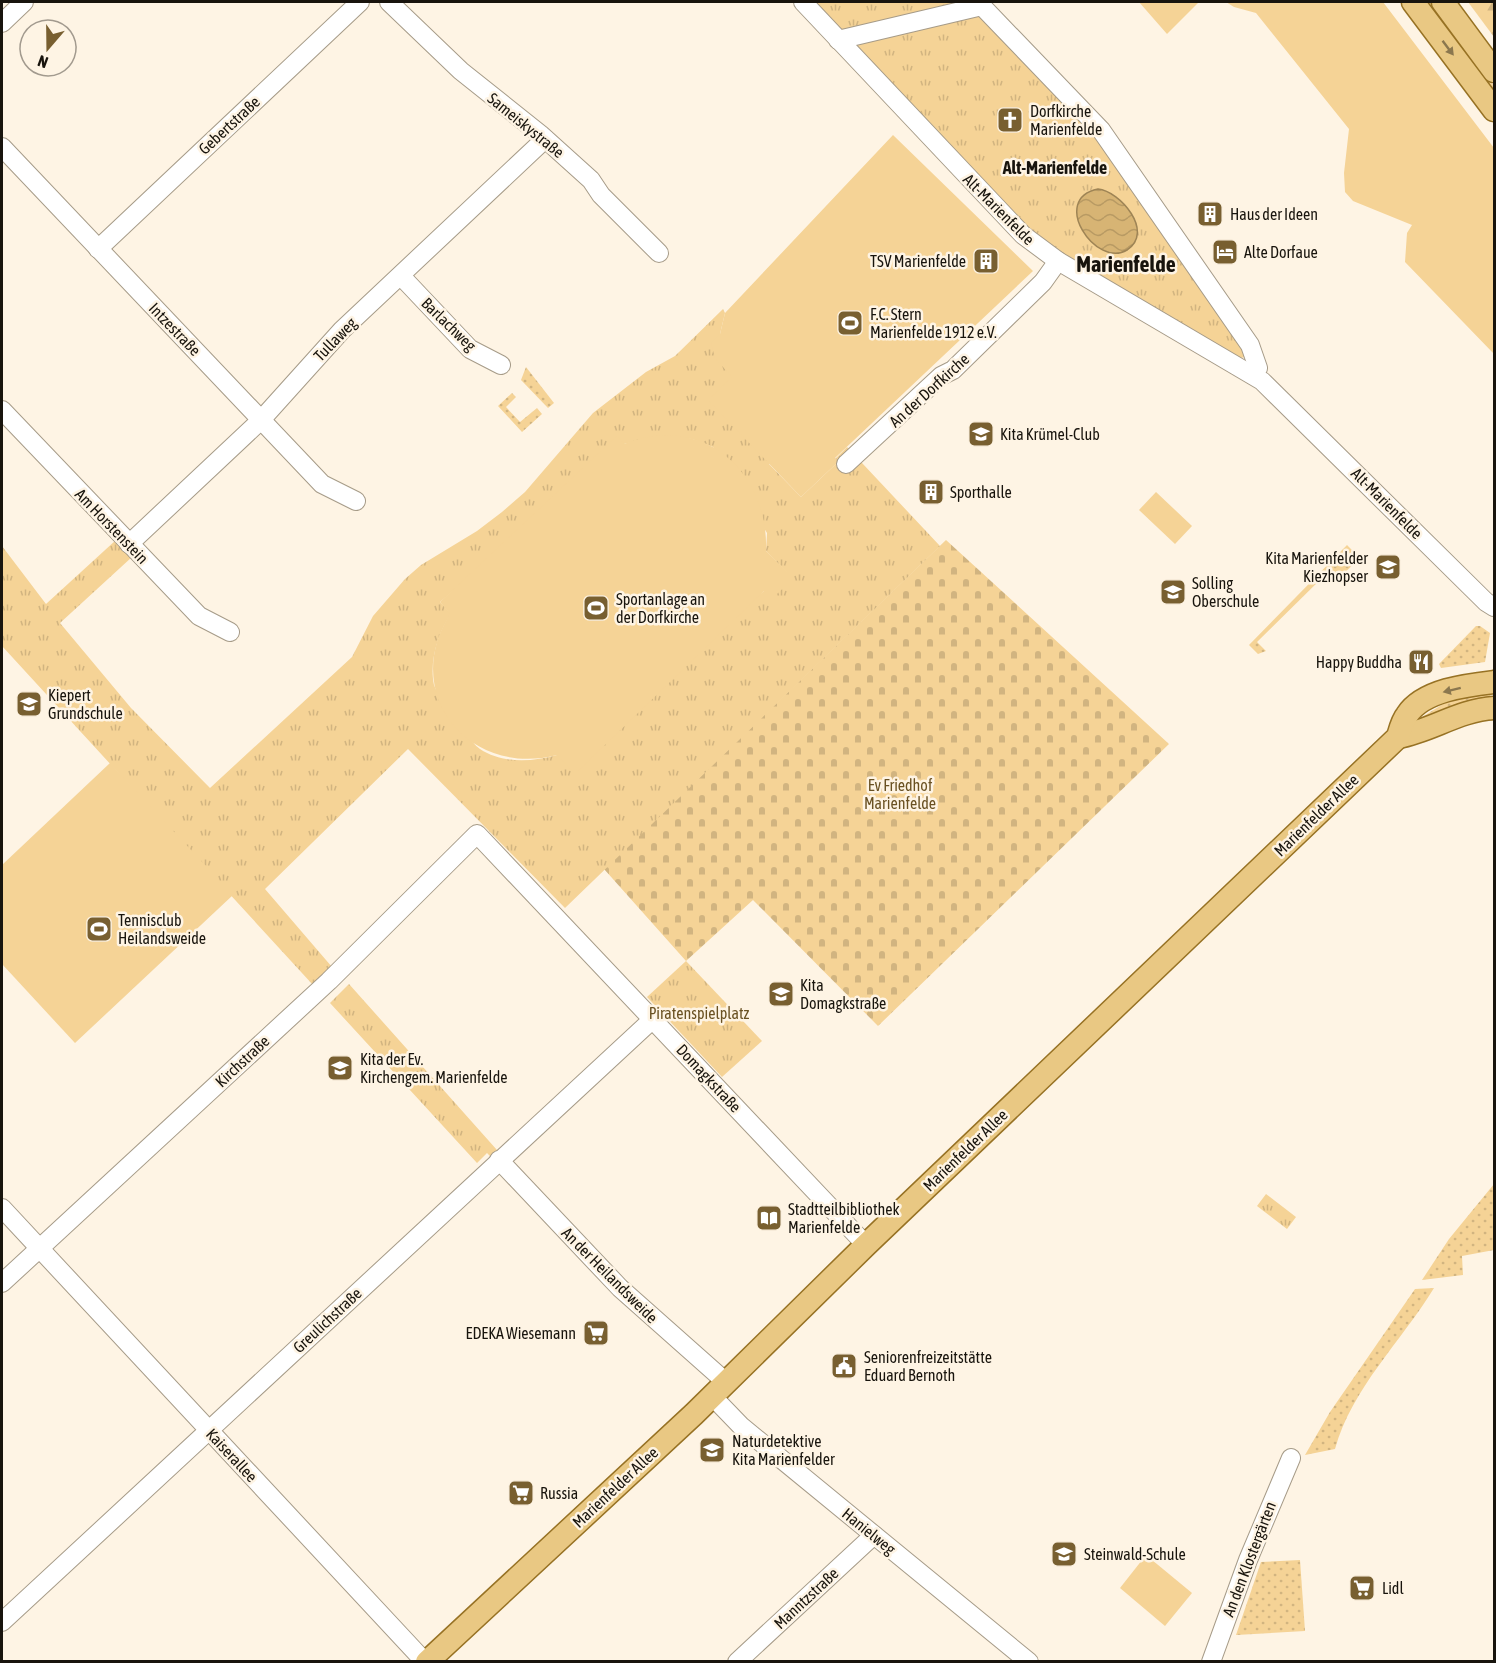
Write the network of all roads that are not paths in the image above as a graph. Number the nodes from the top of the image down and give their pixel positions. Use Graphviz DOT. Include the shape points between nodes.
graph roads {
  1 [pos="24,2"];
  2 [pos="360,2"];
  3 [pos="390,2"];
  4 [pos="803,2"];
  5 [pos="1413,2"];
  6 [pos="1443,2"];
  7 [pos="980,4"];
  8 [pos="2,23"];
  9 [pos="838,40"];
  10 [pos="1494,71"];
  11 [pos="1494,110"];
  12 [pos="545,139"];
  13 [pos="2,147"];
  14 [pos="98,249"];
  15 [pos="659,253"];
  16 [pos="1058,261"];
  17 [pos="401,276"];
  18 [pos="501,365"];
  19 [pos="1253,375"];
  20 [pos="2,410"];
  21 [pos="261,420"];
  22 [pos="846,464"];
  23 [pos="356,501"];
  24 [pos="129,544"];
  25 [pos="1494,607"];
  26 [pos="230,632"];
  27 [pos="1494,682"];
  28 [pos="1494,708"];
  29 [pos="1398,737"];
  30 [pos="477,834"];
  31 [pos="653,1019"];
  32 [pos="500,1161"];
  33 [pos="2,1208"];
  34 [pos="866,1245"];
  35 [pos="39,1248"];
  36 [pos="2,1283"];
  37 [pos="720,1390"];
  38 [pos="209,1430"];
  39 [pos="1291,1458"];
  40 [pos="874,1535"];
  41 [pos="2,1622"];
  42 [pos="1028,1661"];
  43 [pos="426,1662"];
  44 [pos="737,1662"];
  45 [pos="1212,1662"];
  1 -- 8 [label="street"];
  2 -- 14 [label="street, Gebertstraße"];
  3 -- 12 [label="street, Sameiskystraße" via="461,71"];
  4 -- 9 [label="street, Alt-Marienfelde"];
  5 -- 11 [label="main road, one-way"];
  6 -- 10 [label="main road"];
  7 -- 9 [label="street"];
  7 -- 19 [label="street" via="1101,130 1250,345 1257,368"];
  9 -- 16 [label="street, Alt-Marienfelde" via="1010,223"];
  12 -- 15 [label="street, Sameiskystraße" via="591,180"];
  12 -- 17 [label="street, Tullaweg"];
  13 -- 14 [label="street, Intzestraße"];
  14 -- 21 [label="street, Intzestraße"];
  16 -- 19 [label="street, Alt-Marienfelde"];
  16 -- 22 [label="street, An der Dorfkirche" via="1043,282 953,370 941,376"];
  17 -- 18 [label="street, Barlachweg" via="470,349"];
  17 -- 21 [label="street, Tullaweg" via="330,342"];
  19 -- 25 [label="street, Alt-Marienfelde" via="1271,388"];
  20 -- 24 [label="street, Am Horstenstein"];
  21 -- 23 [label="street, Intzestraße" via="322,484"];
  21 -- 24 [label="street, Tullaweg"];
  24 -- 26 [label="street, Am Horstenstein" via="199,616"];
  27 -- 29 [label="main road, Marienfelder Allee, one-way" via="1433,695 1407,715"];
  28 -- 29 [label="main road, Marienfelder Allee" via="1463,714"];
  29 -- 34 [label="main road, Marienfelder Allee"];
  30 -- 31 [label="street, Domagkstraße"];
  30 -- 35 [label="street, Kirchstraße" via="329,981"];
  31 -- 32 [label="street, Greulichstraße"];
  31 -- 34 [label="street, Domagkstraße"];
  32 -- 37 [label="street, An der Heilandsweide"];
  32 -- 38 [label="street, Greulichstraße"];
  33 -- 35 [label="street, Kaiserallee"];
  34 -- 37 [label="main road, Marienfelder Allee"];
  35 -- 36 [label="street, Kirchstraße"];
  35 -- 38 [label="street, Kaiserallee"];
  37 -- 40 [label="street, Hanielweg" via="735,1421"];
  37 -- 43 [label="main road, Marienfelder Allee"];
  38 -- 41 [label="street, Greulichstraße"];
  38 -- 43 [label="street, Kaiserallee"];
  39 -- 45 [label="street, An den Klostergärten" via="1248,1560"];
  40 -- 42 [label="street, Hanielweg"];
  40 -- 44 [label="street, Manntzstraße"];
}
